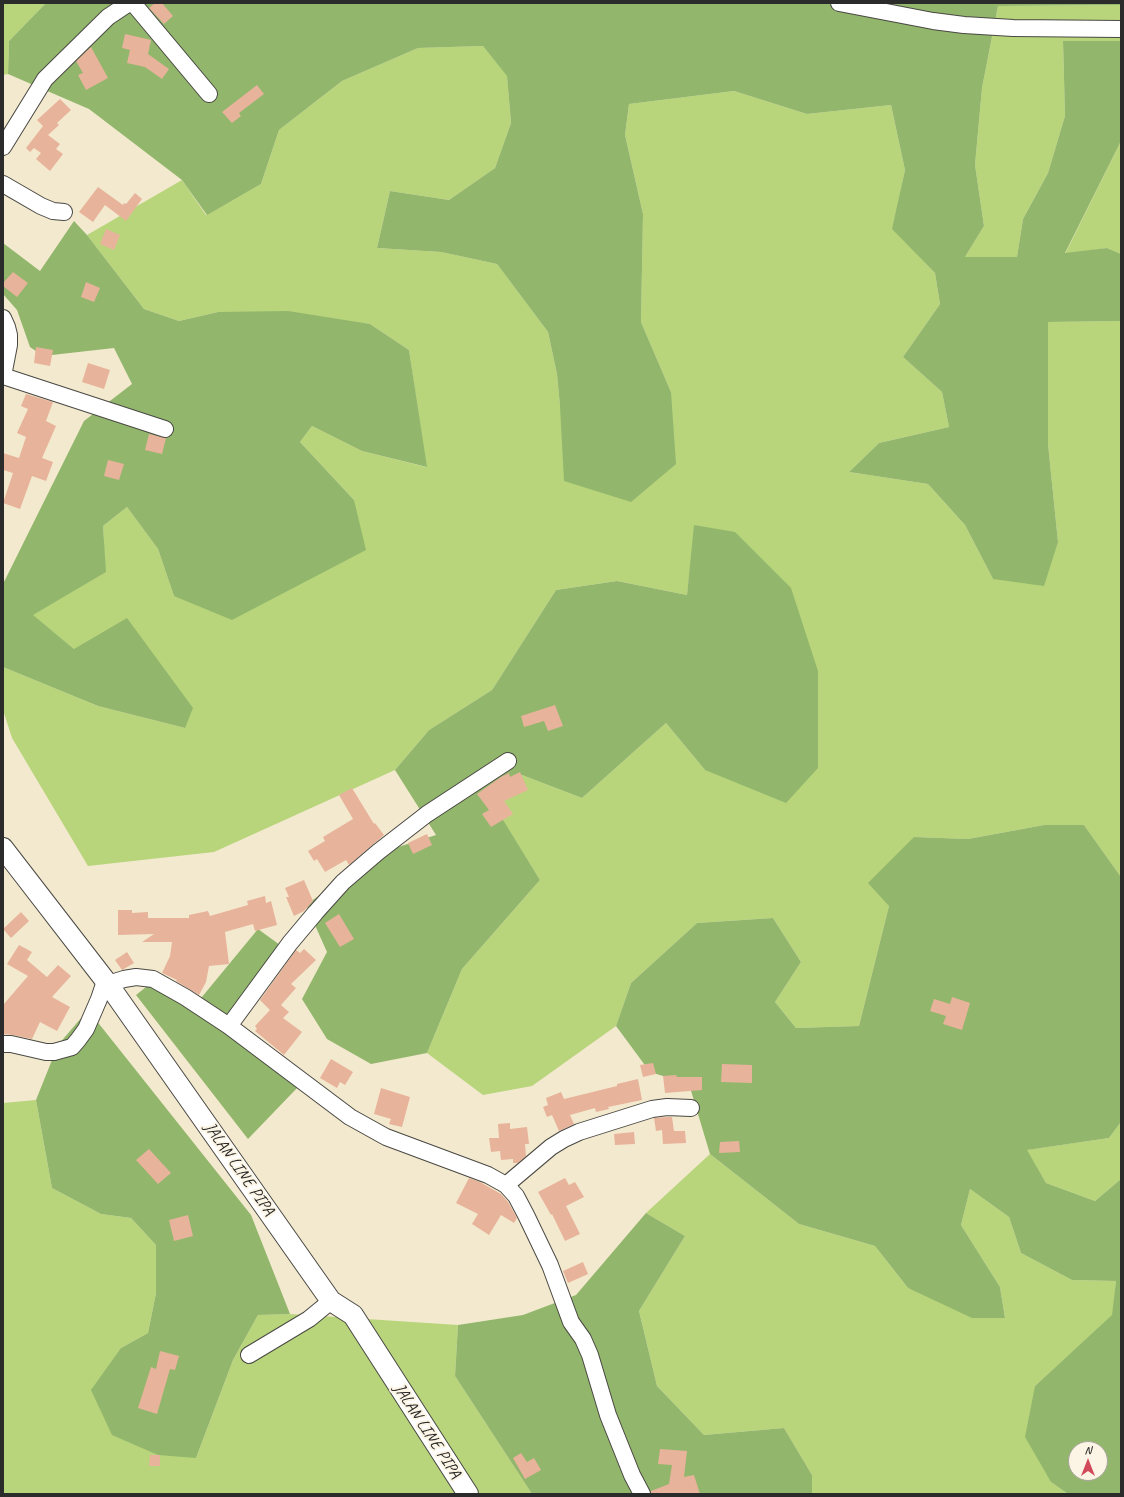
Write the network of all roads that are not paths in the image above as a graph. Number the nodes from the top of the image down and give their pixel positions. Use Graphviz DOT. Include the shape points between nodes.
graph roads {
  1 [pos="129,3"];
  2 [pos="133,3"];
  3 [pos="840,3"];
  4 [pos="1121,29"];
  5 [pos="209,94"];
  6 [pos="3,147"];
  7 [pos="3,184"];
  8 [pos="64,212"];
  9 [pos="3,318"];
  10 [pos="165,429"];
  11 [pos="508,761"];
  12 [pos="3,848"];
  13 [pos="106,982"];
  14 [pos="229,1026"];
  15 [pos="3,1044"];
  16 [pos="691,1108"];
  17 [pos="506,1185"];
  18 [pos="332,1301"];
  19 [pos="249,1355"];
  20 [pos="468,1494"];
  21 [pos="642,1494"];
  1 -- 6 [label="street" via="108,17 45,79"];
  2 -- 5 [label="street"];
  3 -- 4 [label="street" via="964,25"];
  7 -- 8 [label="street" via="41,206"];
  9 -- 10 [label="street" via="9,335 3,376"];
  11 -- 14 [label="street" via="427,814 343,882 294,938"];
  12 -- 13 [label="main road, JALAN LINE PIPA"];
  13 -- 14 [label="street" via="136,977 153,979"];
  13 -- 15 [label="street" via="86,1029 72,1047 46,1052"];
  13 -- 18 [label="main road, JALAN LINE PIPA"];
  14 -- 17 [label="street" via="350,1117 386,1136 482,1172"];
  16 -- 17 [label="street" via="652,1109 579,1132 551,1147"];
  17 -- 21 [label="street" via="516,1196 526,1215 550,1265 571,1322 583,1339 608,1415"];
  18 -- 19 [label="street" via="309,1319"];
  18 -- 20 [label="main road, JALAN LINE PIPA" via="353,1315"];
}
